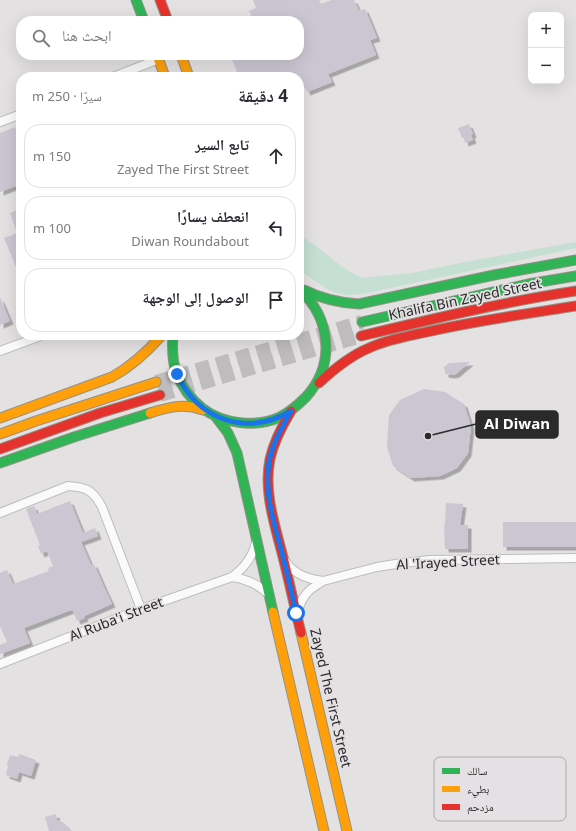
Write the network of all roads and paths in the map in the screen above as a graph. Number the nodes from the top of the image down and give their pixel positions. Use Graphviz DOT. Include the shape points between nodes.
graph roads {
  1 [pos="136,0"];
  2 [pos="160,0"];
  3 [pos="142,16"];
  4 [pos="166,16"];
  5 [pos="151,60"];
  6 [pos="159,60"];
  7 [pos="183,60"];
  8 [pos="124,72"];
  9 [pos="163,72"];
  10 [pos="187,72"];
  11 [pos="16,116"];
  12 [pos="0,122"];
  13 [pos="576,260"];
  14 [pos="576,276"];
  15 [pos="304,290"];
  16 [pos="576,291"];
  17 [pos="304,294"];
  18 [pos="576,306"];
  19 [pos="362,322"];
  20 [pos="361,336"];
  21 [pos="30,340"];
  22 [pos="157,340"];
  23 [pos="173,340"];
  24 [pos="0,351"];
  25 [pos="156,382"];
  26 [pos="314,388"];
  27 [pos="160,394"];
  28 [pos="291,411"];
  29 [pos="212,414"];
  30 [pos="0,418"];
  31 [pos="0,434"];
  32 [pos="0,449"];
  33 [pos="0,463"];
  34 [pos="0,513"];
  35 [pos="256,540"];
  36 [pos="576,558"];
  37 [pos="284,560"];
  38 [pos="232,577"];
  39 [pos="323,581"];
  40 [pos="269,595"];
  41 [pos="141,609"];
  42 [pos="296,613"];
  43 [pos="0,664"];
  44 [pos="324,831"];
  45 [pos="347,831"];
  1 -- 3 [label="main road"];
  2 -- 4 [label="main road"];
  5 -- 8 [label="street"];
  6 -- 9 [label="main road"];
  7 -- 10 [label="main road"];
  11 -- 12 [label="street"];
  13 -- 15 [label="main road" via="359,304 332,301"];
  14 -- 19 [label="main road, Khalifa Bin Zayed Street" via="528,284"];
  16 -- 20 [label="main road, Khalifa Bin Zayed Street" via="443,316"];
  17 -- 26 [label="main road" via="317,312 325,337 326,355"];
  18 -- 26 [label="main road" via="462,324 382,342 348,359"];
  21 -- 24 [label="street"];
  22 -- 30 [label="main road" via="142,357 121,373"];
  23 -- 29 [label="main road" via="172,354 181,383 193,399"];
  25 -- 31 [label="main road"];
  26 -- 28 [label="main road"];
  27 -- 32 [label="main road"];
  28 -- 29 [label="main road" via="269,421 253,423 230,421"];
  28 -- 37 [label="main road, Zayed The First Street" via="274,444 268,479 272,516"];
  29 -- 33 [label="main road" via="196,407 168,407"];
  29 -- 35 [label="main road" via="224,426 237,453"];
  34 -- 41 [label="street" via="68,486 79,486 89,490 97,497 102,507"];
  35 -- 38 [label="street, Al Ruba'i Street" via="248,561"];
  35 -- 40 [label="main road"];
  36 -- 39 [label="street, Al 'Irayed Street" via="430,560 377,567"];
  37 -- 39 [label="street, Al 'Irayed Street" via="296,573"];
  37 -- 42 [label="main road, Zayed The First Street"];
  38 -- 40 [label="street" via="252,582"];
  38 -- 41 [label="street, Al Ruba'i Street"];
  39 -- 42 [label="street, Al 'Irayed Street" via="306,594"];
  40 -- 44 [label="main road"];
  41 -- 43 [label="street, Al Ruba'i Street"];
  42 -- 45 [label="main road, Zayed The First Street"];
}
